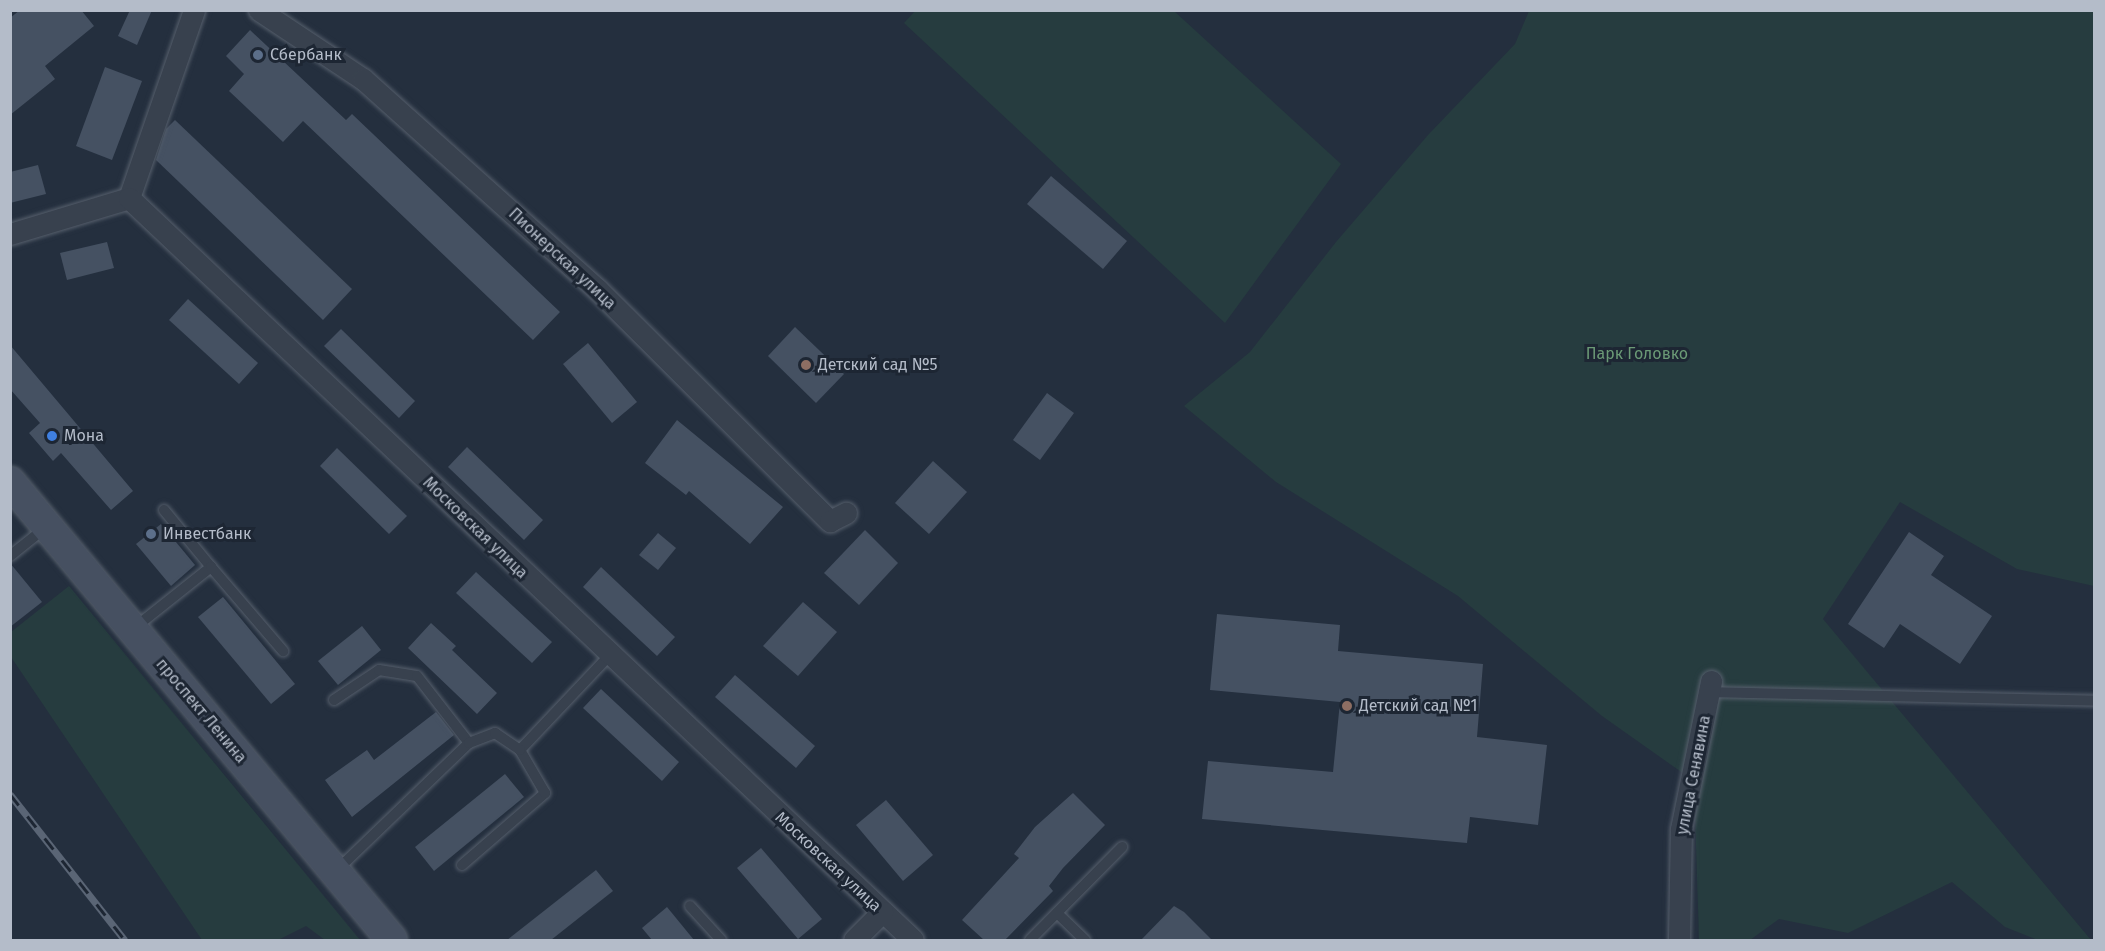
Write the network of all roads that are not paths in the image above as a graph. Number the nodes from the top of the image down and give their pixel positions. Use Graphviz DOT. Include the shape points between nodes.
graph roads {
  1 [pos="194,10"];
  2 [pos="259,10"];
  3 [pos="129,198"];
  4 [pos="10,234"];
  5 [pos="10,482"];
  6 [pos="164,510"];
  7 [pos="846,513"];
  8 [pos="47,526"];
  9 [pos="10,556"];
  10 [pos="211,567"];
  11 [pos="133,629"];
  12 [pos="283,651"];
  13 [pos="609,656"];
  14 [pos="1711,687"];
  15 [pos="334,700"];
  16 [pos="2094,700"];
  17 [pos="469,743"];
  18 [pos="520,750"];
  19 [pos="1122,847"];
  20 [pos="462,865"];
  21 [pos="335,872"];
  22 [pos="690,906"];
  23 [pos="882,912"];
  24 [pos="1057,913"];
  25 [pos="392,940"];
  26 [pos="721,940"];
  27 [pos="854,940"];
  28 [pos="913,940"];
  29 [pos="1030,940"];
  30 [pos="1085,940"];
  31 [pos="1679,940"];
  1 -- 3 [label="street"];
  2 -- 7 [label="street, Пионерская улица" via="363,79 597,289 830,521"];
  3 -- 4 [label="street"];
  3 -- 13 [label="street, Московская улица"];
  5 -- 8 [label="main road, проспект Ленина"];
  6 -- 10 [label="lane"];
  8 -- 9 [label="lane"];
  8 -- 11 [label="main road, проспект Ленина"];
  10 -- 11 [label="lane"];
  10 -- 12 [label="lane"];
  11 -- 21 [label="main road, проспект Ленина"];
  13 -- 18 [label="lane"];
  13 -- 23 [label="street, Московская улица"];
  14 -- 16 [label="lane"];
  14 -- 31 [label="street, улица Сенявина" via="1681,829"];
  15 -- 17 [label="lane" via="379,670 417,676"];
  17 -- 18 [label="lane" via="495,733"];
  17 -- 21 [label="lane"];
  18 -- 20 [label="lane" via="545,793"];
  19 -- 24 [label="lane"];
  21 -- 25 [label="main road, проспект Ленина"];
  22 -- 26 [label="lane"];
  23 -- 27 [label="street"];
  23 -- 28 [label="street, Московская улица"];
  24 -- 29 [label="lane"];
  24 -- 30 [label="lane"];
}
